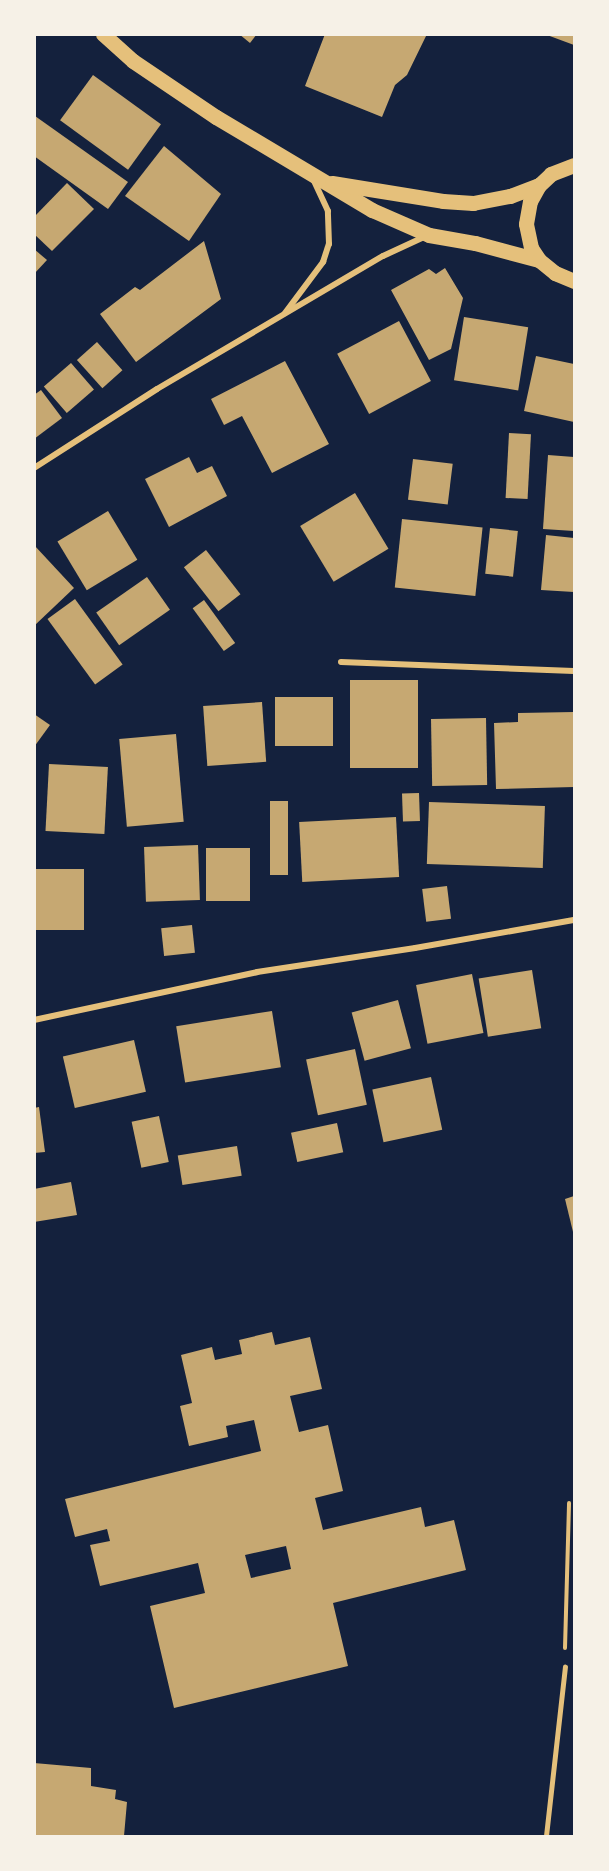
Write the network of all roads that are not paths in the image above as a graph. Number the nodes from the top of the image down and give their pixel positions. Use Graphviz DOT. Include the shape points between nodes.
graph roads {
  1 [pos="103,34"];
  2 [pos="572,163"];
  3 [pos="309,172"];
  4 [pos="329,183"];
  5 [pos="539,185"];
  6 [pos="429,235"];
  7 [pos="539,260"];
  8 [pos="574,281"];
  9 [pos="283,316"];
  10 [pos="34,468"];
  11 [pos="341,662"];
  12 [pos="574,671"];
  13 [pos="574,920"];
  14 [pos="34,1020"];
  15 [pos="565,1667"];
  16 [pos="546,1836"];
  1 -- 3 [label="main road" via="133,61 216,117"];
  2 -- 5 [label="main road"];
  3 -- 4 [label="main road"];
  3 -- 9 [label="street" via="328,210 329,244 323,262"];
  4 -- 5 [label="main road" via="473,203"];
  4 -- 6 [label="main road" via="347,197"];
  5 -- 7 [label="main road" via="526,224 531,248"];
  6 -- 7 [label="main road"];
  6 -- 9 [label="street" via="383,256"];
  7 -- 8 [label="main road"];
  9 -- 10 [label="street" via="157,388"];
  11 -- 12 [label="street"];
  13 -- 14 [label="street" via="257,972"];
  15 -- 16 [label="lane"];
}
